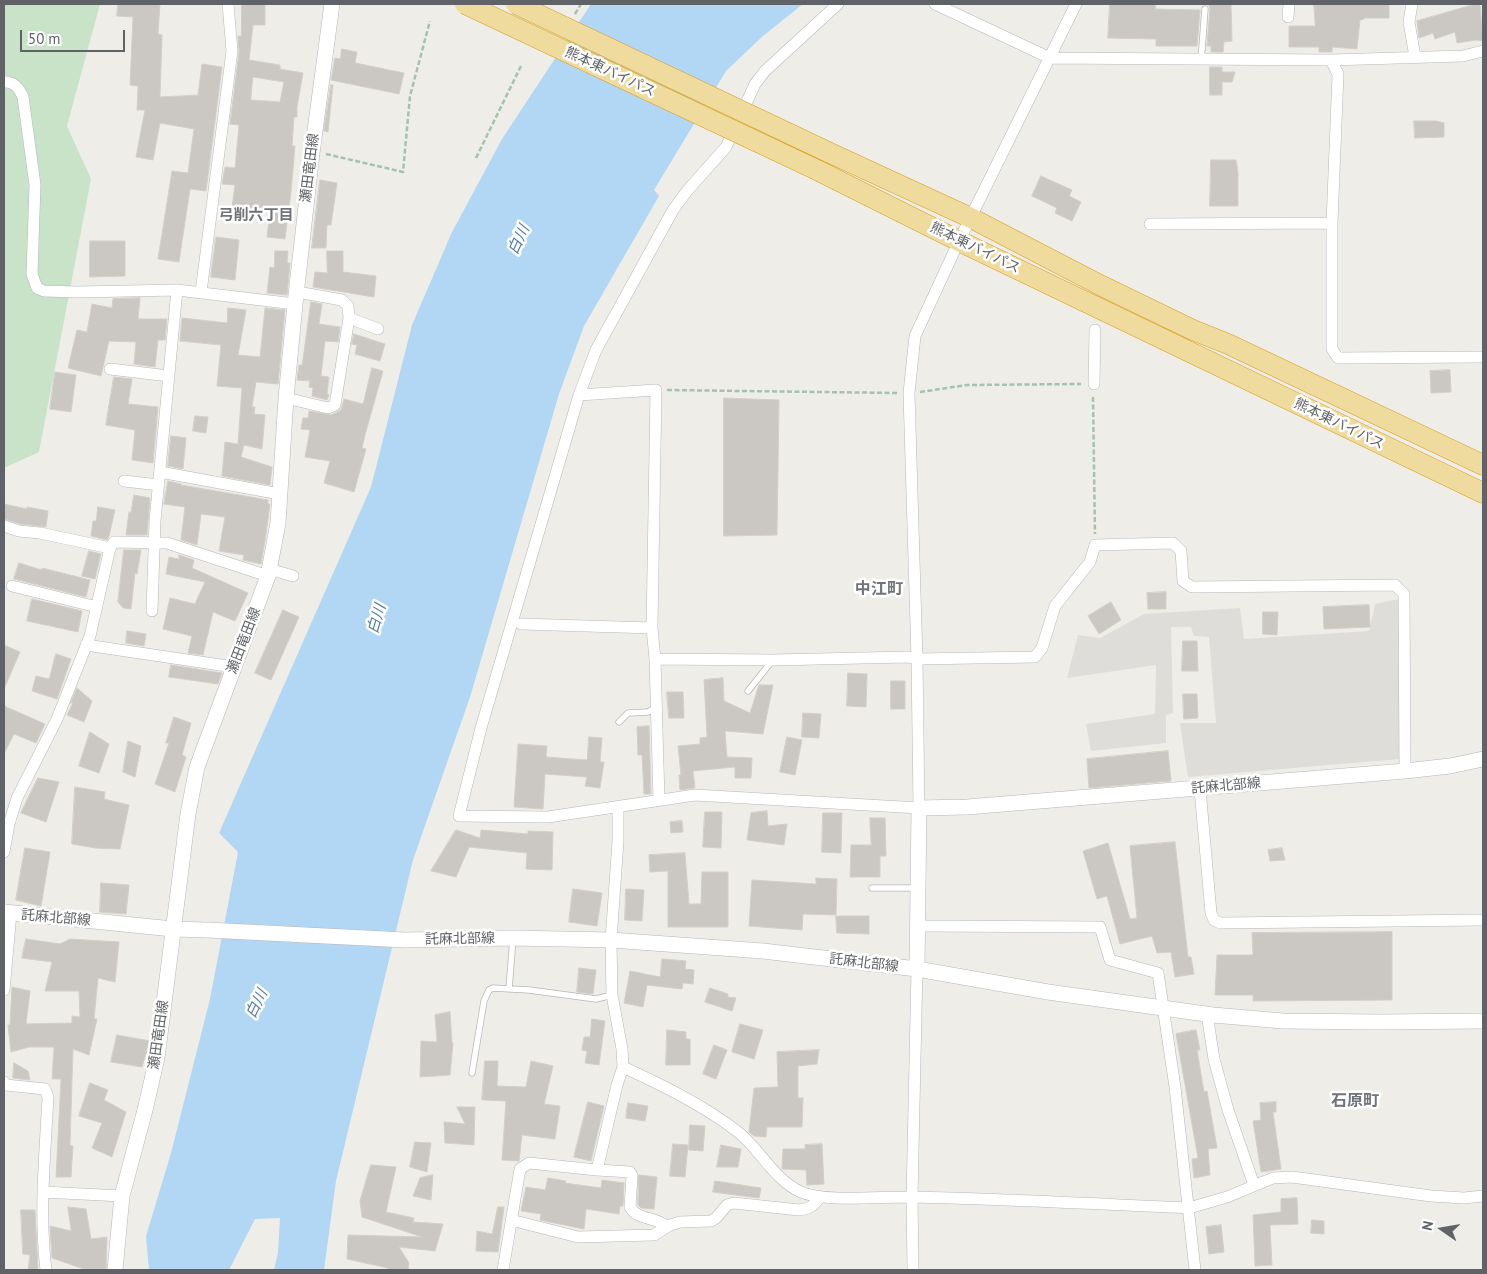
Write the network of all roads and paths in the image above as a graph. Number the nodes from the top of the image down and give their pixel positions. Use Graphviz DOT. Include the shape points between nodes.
graph roads {
  1 [pos="228,4"];
  2 [pos="332,4"];
  3 [pos="465,4"];
  4 [pos="516,4"];
  5 [pos="838,4"];
  6 [pos="935,4"];
  7 [pos="1076,4"];
  8 [pos="1289,4"];
  9 [pos="1412,4"];
  10 [pos="1288,17"];
  11 [pos="430,21"];
  12 [pos="1483,51"];
  13 [pos="1202,55"];
  14 [pos="1415,57"];
  15 [pos="1050,58"];
  16 [pos="1331,60"];
  17 [pos="521,66"];
  18 [pos="4,82"];
  19 [pos="320,152"];
  20 [pos="476,158"];
  21 [pos="971,218"];
  22 [pos="1332,223"];
  23 [pos="1150,224"];
  24 [pos="959,241"];
  25 [pos="177,290"];
  26 [pos="201,292"];
  27 [pos="296,298"];
  28 [pos="349,318"];
  29 [pos="378,329"];
  30 [pos="1095,330"];
  31 [pos="1483,357"];
  32 [pos="110,369"];
  33 [pos="169,376"];
  34 [pos="1094,384"];
  35 [pos="656,390"];
  36 [pos="909,394"];
  37 [pos="579,395"];
  38 [pos="286,398"];
  39 [pos="1483,465"];
  40 [pos="160,472"];
  41 [pos="124,481"];
  42 [pos="159,484"];
  43 [pos="1483,493"];
  44 [pos="280,494"];
  45 [pos="4,526"];
  46 [pos="155,543"];
  47 [pos="1095,545"];
  48 [pos="110,548"];
  49 [pos="268,573"];
  50 [pos="294,576"];
  51 [pos="12,586"];
  52 [pos="97,607"];
  53 [pos="152,611"];
  54 [pos="521,624"];
  55 [pos="652,628"];
  56 [pos="86,645"];
  57 [pos="655,659"];
  58 [pos="918,659"];
  59 [pos="773,660"];
  60 [pos="234,667"];
  61 [pos="748,691"];
  62 [pos="656,707"];
  63 [pos="619,722"];
  64 [pos="1483,759"];
  65 [pos="1405,771"];
  66 [pos="1200,789"];
  67 [pos="659,800"];
  68 [pos="618,806"];
  69 [pos="919,808"];
  70 [pos="4,852"];
  71 [pos="872,888"];
  72 [pos="919,888"];
  73 [pos="7,913"];
  74 [pos="1483,920"];
  75 [pos="919,926"];
  76 [pos="173,929"];
  77 [pos="513,938"];
  78 [pos="611,940"];
  79 [pos="917,969"];
  80 [pos="509,989"];
  81 [pos="4,990"];
  82 [pos="612,995"];
  83 [pos="1163,1009"];
  84 [pos="1207,1014"];
  85 [pos="1483,1020"];
  86 [pos="623,1068"];
  87 [pos="472,1074"];
  88 [pos="4,1082"];
  89 [pos="597,1170"];
  90 [pos="1254,1185"];
  91 [pos="43,1192"];
  92 [pos="122,1196"];
  93 [pos="1483,1196"];
  94 [pos="820,1197"];
  95 [pos="912,1197"];
  96 [pos="1189,1208"];
  97 [pos="511,1220"];
  98 [pos="667,1227"];
  99 [pos="46,1270"];
  100 [pos="115,1270"];
  101 [pos="504,1270"];
  102 [pos="913,1270"];
  103 [pos="1195,1270"];
  1 -- 26 [label="street" via="232,51"];
  2 -- 27 [label="main road, 瀬田竜田線"];
  3 -- 24 [label="highway, 熊本東バイパス, bridge" via="817,170"];
  4 -- 21 [label="highway, 熊本東バイパス, bridge"];
  5 -- 37 [label="street" via="755,84 726,148 673,210 596,350"];
  6 -- 15 [label="street"];
  7 -- 15 [label="street"];
  8 -- 10 [label="street"];
  9 -- 14 [label="street" via="1409,22"];
  11 -- 19 [label="path" via="410,96 403,172"];
  12 -- 14 [label="street" via="1463,56"];
  13 -- 13 [label="lane" via="1202,43 1206,9"];
  13 -- 15 [label="street"];
  13 -- 16 [label="street"];
  14 -- 16 [label="street"];
  15 -- 21 [label="street"];
  16 -- 22 [label="street" via="1338,74"];
  17 -- 20 [label="path"];
  18 -- 25 [label="street" via="14,83 24,96 35,185 32,274 37,288 78,292"];
  21 -- 24 [label="street"];
  21 -- 39 [label="highway, 熊本東バイパス" via="1194,330"];
  22 -- 23 [label="street"];
  22 -- 31 [label="street" via="1332,349 1338,358"];
  24 -- 36 [label="street" via="915,336"];
  24 -- 43 [label="highway, 熊本東バイパス"];
  25 -- 26 [label="street"];
  25 -- 33 [label="street"];
  26 -- 27 [label="street"];
  27 -- 28 [label="street" via="342,300 348,306"];
  27 -- 38 [label="main road, 瀬田竜田線"];
  28 -- 29 [label="street"];
  28 -- 38 [label="street" via="335,405 328,408"];
  30 -- 34 [label="street"];
  32 -- 33 [label="street"];
  33 -- 40 [label="street"];
  34 -- 36 [label="path" via="967,385"];
  34 -- 47 [label="path"];
  35 -- 36 [label="path"];
  35 -- 37 [label="street"];
  35 -- 55 [label="street"];
  36 -- 58 [label="street"];
  37 -- 68 [label="street" via="484,718 459,816 548,817"];
  38 -- 44 [label="main road, 瀬田竜田線"];
  40 -- 42 [label="street"];
  40 -- 44 [label="street"];
  41 -- 42 [label="street"];
  42 -- 46 [label="street"];
  44 -- 49 [label="main road, 瀬田竜田線"];
  45 -- 48 [label="street"];
  46 -- 48 [label="street" via="114,542"];
  46 -- 49 [label="street" via="166,543"];
  46 -- 53 [label="street"];
  47 -- 58 [label="street" via="1090,562 1055,606 1042,648 1035,657"];
  47 -- 65 [label="street" via="1173,543 1181,551 1183,580 1192,587 1394,585 1404,594"];
  48 -- 52 [label="street"];
  49 -- 50 [label="street"];
  49 -- 60 [label="main road, 瀬田竜田線"];
  51 -- 52 [label="street"];
  52 -- 56 [label="street"];
  54 -- 55 [label="street"];
  55 -- 57 [label="street"];
  56 -- 60 [label="street"];
  56 -- 70 [label="street" via="57,719 18,798"];
  57 -- 59 [label="street"];
  57 -- 62 [label="street"];
  58 -- 59 [label="street"];
  58 -- 69 [label="street"];
  59 -- 61 [label="lane"];
  60 -- 76 [label="main road, 瀬田竜田線" via="197,767"];
  62 -- 63 [label="lane" via="648,712 628,713"];
  62 -- 67 [label="street"];
  64 -- 65 [label="main road, 託麻北部線"];
  65 -- 66 [label="main road, 託麻北部線"];
  66 -- 69 [label="main road, 託麻北部線"];
  66 -- 74 [label="street" via="1211,913 1220,923"];
  67 -- 68 [label="street"];
  67 -- 69 [label="street" via="695,794"];
  68 -- 78 [label="street"];
  69 -- 72 [label="main road, 託麻北部線"];
  71 -- 72 [label="lane"];
  72 -- 75 [label="main road, 託麻北部線"];
  73 -- 76 [label="main road, 託麻北部線"];
  73 -- 81 [label="street"];
  75 -- 79 [label="main road, 託麻北部線"];
  75 -- 83 [label="street" via="1100,927 1110,960 1158,973"];
  76 -- 77 [label="main road, 託麻北部線" via="405,940"];
  76 -- 92 [label="main road, 瀬田竜田線" via="157,1058"];
  77 -- 78 [label="main road, 託麻北部線"];
  77 -- 80 [label="lane"];
  78 -- 79 [label="main road, 託麻北部線" via="763,951"];
  78 -- 82 [label="street"];
  79 -- 83 [label="main road, 託麻北部線"];
  79 -- 95 [label="street"];
  80 -- 82 [label="lane" via="596,1000"];
  80 -- 87 [label="lane" via="494,988 486,995"];
  82 -- 86 [label="street"];
  83 -- 84 [label="main road, 託麻北部線"];
  83 -- 96 [label="street"];
  84 -- 85 [label="main road, 託麻北部線" via="1293,1021"];
  84 -- 90 [label="street" via="1214,1059 1228,1110"];
  86 -- 89 [label="street"];
  86 -- 94 [label="street" via="703,1108 740,1133 786,1182 800,1192"];
  88 -- 91 [label="street" via="6,1085 45,1089 48,1097"];
  89 -- 97 [label="street" via="529,1163 520,1169"];
  89 -- 98 [label="street" via="630,1172 631,1211 659,1220"];
  90 -- 93 [label="street" via="1273,1178 1292,1178 1431,1196"];
  90 -- 96 [label="street"];
  91 -- 92 [label="street"];
  91 -- 99 [label="street"];
  92 -- 100 [label="main road, 瀬田竜田線"];
  94 -- 95 [label="street"];
  94 -- 98 [label="street" via="815,1205 798,1210 734,1203 726,1205 711,1222 680,1222"];
  95 -- 96 [label="street"];
  95 -- 102 [label="street"];
  96 -- 103 [label="street"];
  97 -- 98 [label="street" via="578,1237 654,1235"];
  97 -- 101 [label="street"];
}
